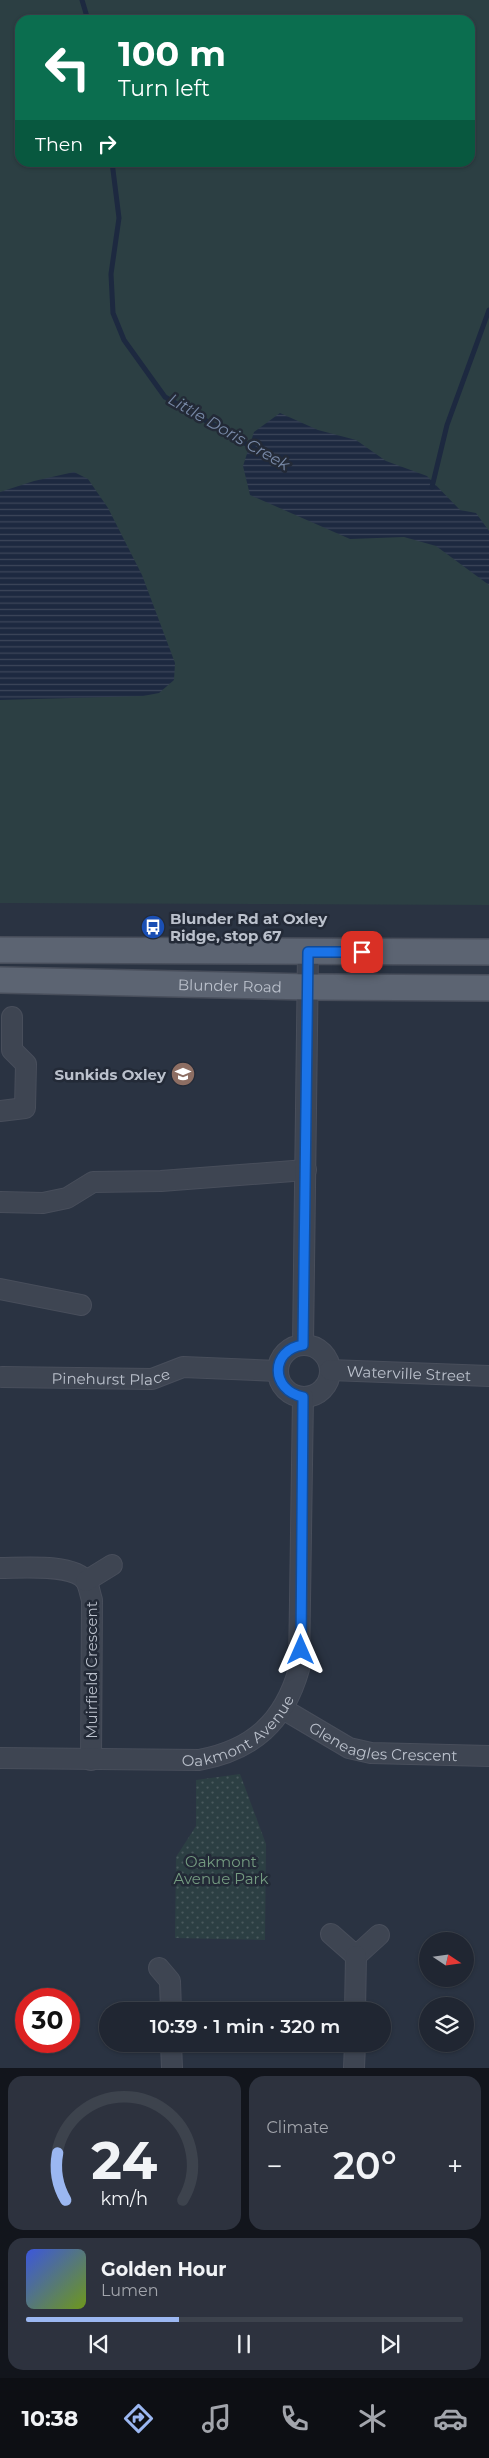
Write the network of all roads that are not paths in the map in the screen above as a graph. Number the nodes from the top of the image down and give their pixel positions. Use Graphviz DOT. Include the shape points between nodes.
graph roads {
  1 [pos="0,950"];
  2 [pos="308,952"];
  3 [pos="489,952"];
  4 [pos="0,980"];
  5 [pos="308,987"];
  6 [pos="489,988"];
  7 [pos="12,1018"];
  8 [pos="0,1111"];
  9 [pos="306,1170"];
  10 [pos="0,1202"];
  11 [pos="0,1289"];
  12 [pos="80,1305"];
  13 [pos="303,1345"];
  14 [pos="330,1370"];
  15 [pos="278,1371"];
  16 [pos="2,1376"];
  17 [pos="489,1376"];
  18 [pos="303,1397"];
  19 [pos="112,1565"];
  20 [pos="0,1568"];
  21 [pos="86,1581"];
  22 [pos="283,1709"];
  23 [pos="489,1756"];
  24 [pos="0,1758"];
  25 [pos="91,1760"];
  26 [pos="331,1934"];
  27 [pos="380,1935"];
  28 [pos="356,1956"];
  29 [pos="159,1968"];
  30 [pos="171,2002"];
  31 [pos="355,2002"];
  32 [pos="171,2052"];
  33 [pos="355,2052"];
  34 [pos="172,2068"];
  35 [pos="354,2068"];
  1 -- 2 [label="main road"];
  2 -- 3 [label="main road"];
  2 -- 5 [label="street"];
  4 -- 5 [label="main road, Blunder Road"];
  5 -- 6 [label="main road, Blunder Road"];
  5 -- 9 [label="street"];
  7 -- 8 [label="street" via="12,1050 26,1064 25,1108"];
  9 -- 10 [label="street" via="161,1181 94,1182 67,1198 43,1202"];
  9 -- 13 [label="street"];
  11 -- 12 [label="street"];
  13 -- 14 [label="street" via="311,1346 324,1355"];
  13 -- 15 [label="street" via="295,1346 283,1356"];
  14 -- 17 [label="street, Waterville Street"];
  14 -- 18 [label="street" via="325,1386 311,1396"];
  15 -- 16 [label="street, Pinehurst Place" via="183,1367 152,1379"];
  15 -- 18 [label="street" via="288,1391"];
  18 -- 22 [label="street, Oakmont Avenue" via="301,1650 294,1686"];
  19 -- 21 [label="street, Muirfield Crescent"];
  20 -- 21 [label="street, Muirfield Crescent" via="74,1572"];
  21 -- 25 [label="street, Muirfield Crescent" via="92,1600"];
  22 -- 23 [label="street, Gleneagles Crescent" via="357,1750"];
  22 -- 25 [label="street, Oakmont Avenue" via="249,1742 216,1757 199,1760"];
  24 -- 25 [label="street, Oakmont Avenue"];
  26 -- 28 [label="street"];
  27 -- 28 [label="street"];
  28 -- 31 [label="street"];
  29 -- 30 [label="street" via="170,1981"];
  32 -- 34 [label="street"];
  33 -- 35 [label="street"];
}
